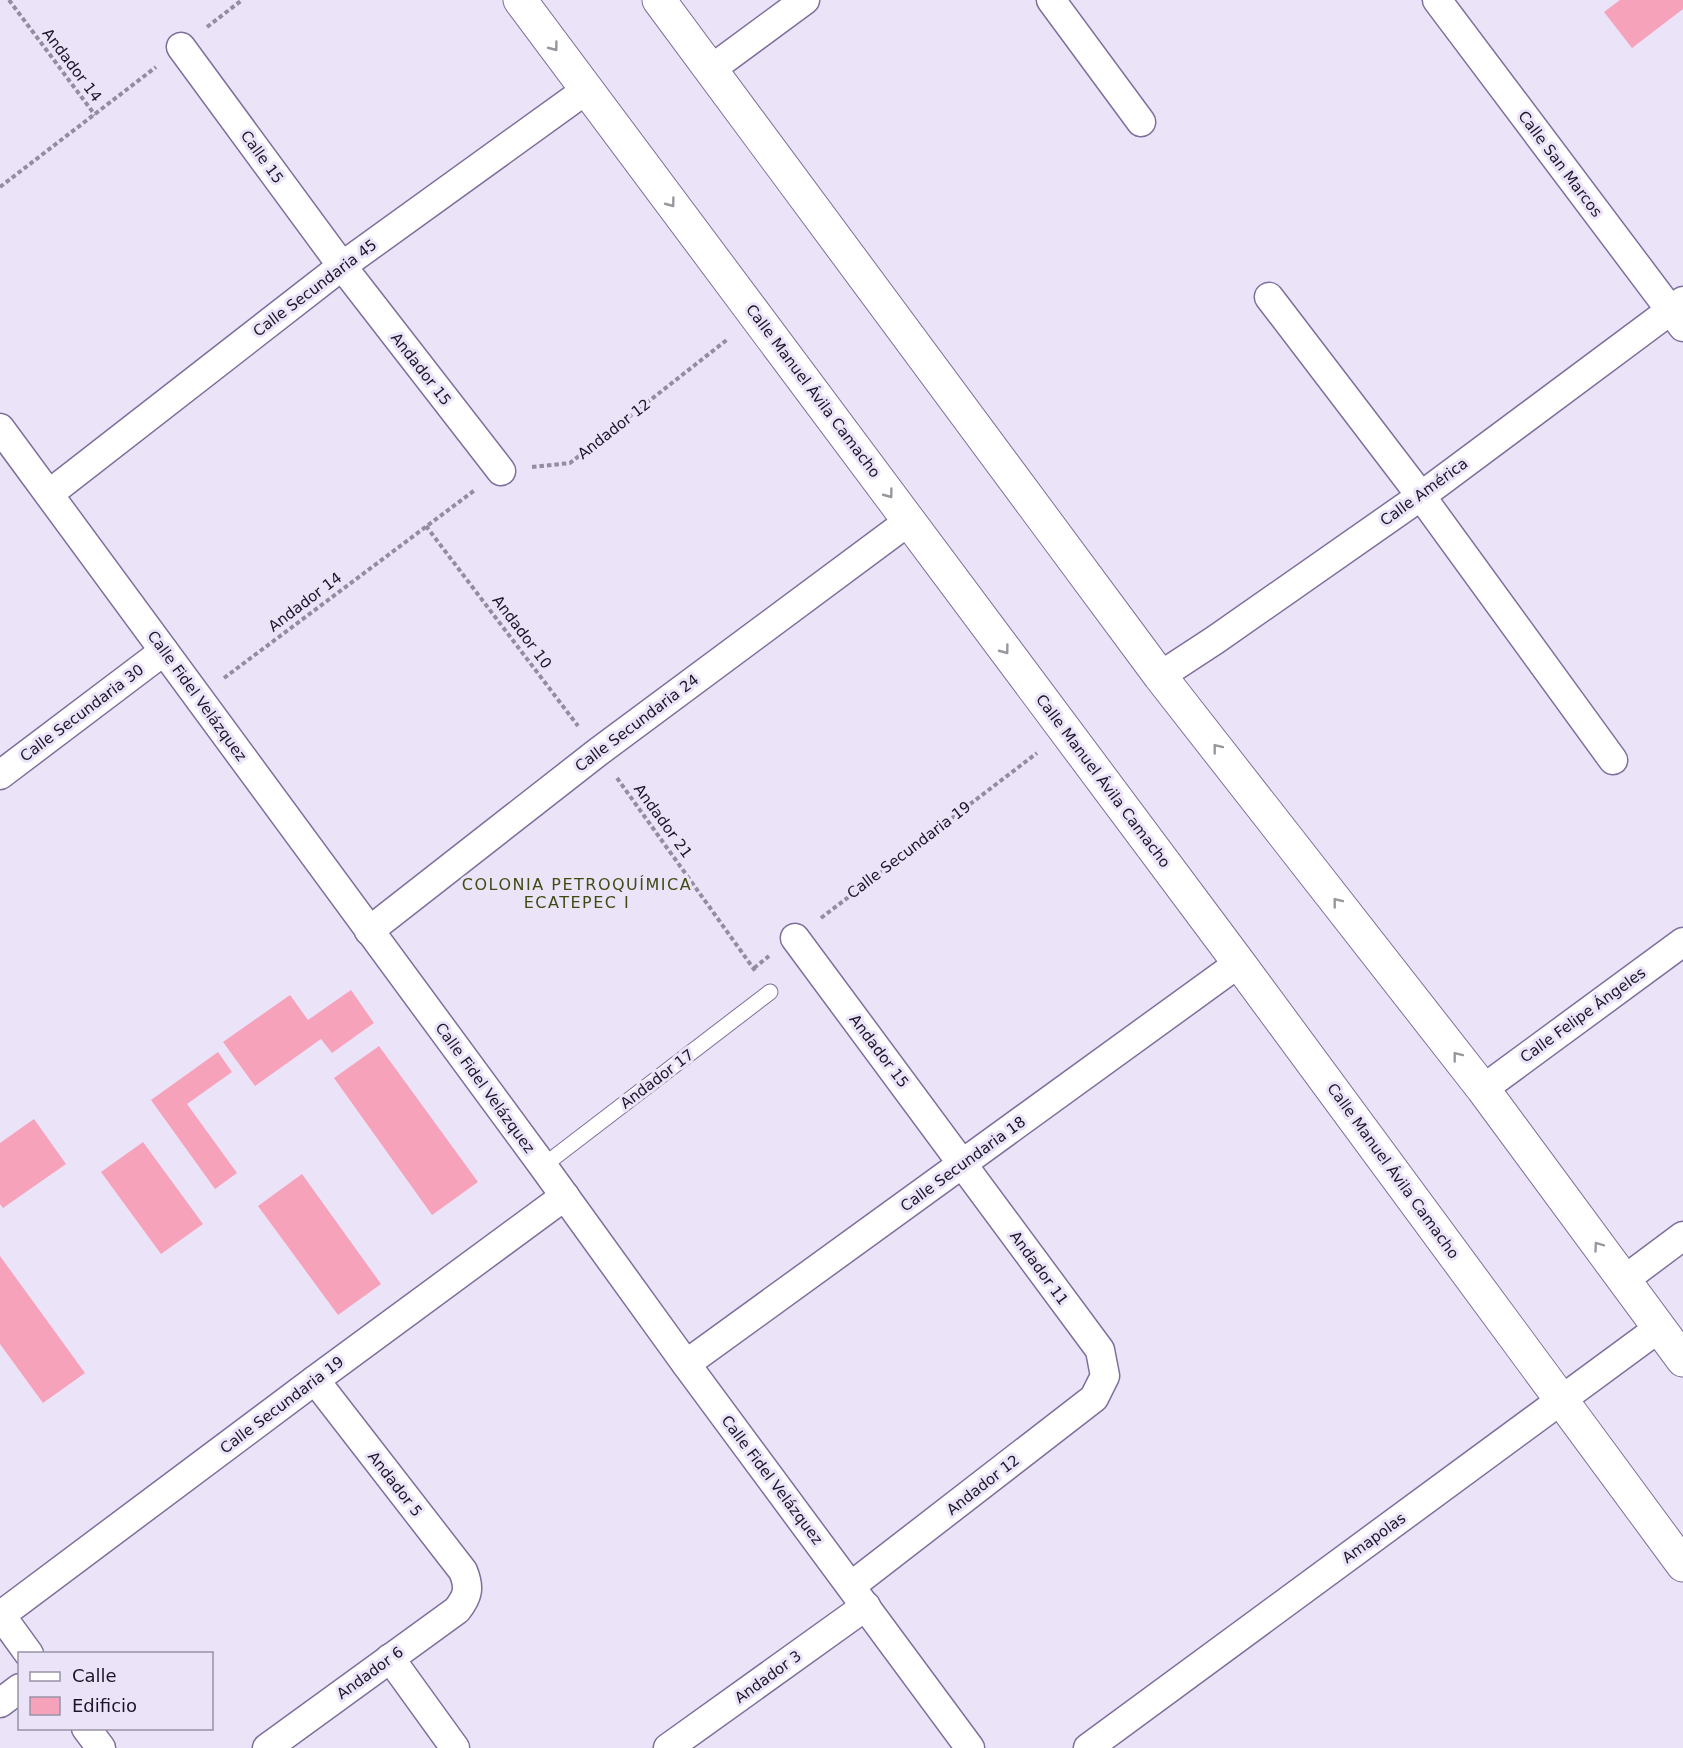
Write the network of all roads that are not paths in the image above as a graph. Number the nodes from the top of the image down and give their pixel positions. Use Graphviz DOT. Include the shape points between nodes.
graph roads {
  1 [pos="520,0"];
  2 [pos="659,0"];
  3 [pos="805,0"];
  4 [pos="1052,0"];
  5 [pos="1437,0"];
  6 [pos="181,47"];
  7 [pos="710,70"];
  8 [pos="586,90"];
  9 [pos="1141,122"];
  10 [pos="342,266"];
  11 [pos="1269,297"];
  12 [pos="1679,313"];
  13 [pos="0,428"];
  14 [pos="501,471"];
  15 [pos="49,494"];
  16 [pos="1421,496"];
  17 [pos="909,521"];
  18 [pos="164,651"];
  19 [pos="1160,676"];
  20 [pos="1613,760"];
  21 [pos="0,775"];
  22 [pos="369,931"];
  23 [pos="795,938"];
  24 [pos="1683,942"];
  25 [pos="1239,963"];
  26 [pos="771,992"];
  27 [pos="1483,1089"];
  28 [pos="963,1164"];
  29 [pos="543,1166"];
  30 [pos="565,1196"];
  31 [pos="1683,1236"];
  32 [pos="1624,1280"];
  33 [pos="1659,1328"];
  34 [pos="1683,1360"];
  35 [pos="686,1364"];
  36 [pos="1105,1376"];
  37 [pos="315,1380"];
  38 [pos="1561,1400"];
  39 [pos="1683,1565"];
  40 [pos="467,1592"];
  41 [pos="859,1596"];
  42 [pos="0,1615"];
  43 [pos="28,1652"];
  44 [pos="390,1658"];
  45 [pos="18,1690"];
  46 [pos="0,1703"];
  47 [pos="88,1730"];
  48 [pos="101,1748"];
  49 [pos="267,1748"];
  50 [pos="456,1748"];
  51 [pos="668,1748"];
  52 [pos="970,1748"];
  53 [pos="1088,1748"];
  1 -- 8 [label="street, Calle Manuel Ávila Camacho, one-way"];
  2 -- 7 [label="street"];
  3 -- 7 [label="street"];
  4 -- 9 [label="street"];
  5 -- 12 [label="street, Calle San Marcos"];
  6 -- 10 [label="street, Calle 15"];
  7 -- 19 [label="street"];
  8 -- 10 [label="street, Calle Secundaria 45"];
  8 -- 17 [label="street, Calle Manuel Ávila Camacho, one-way"];
  10 -- 14 [label="street, Andador 15"];
  10 -- 15 [label="street, Calle Secundaria 45"];
  11 -- 16 [label="street"];
  12 -- 16 [label="street, Calle América"];
  13 -- 15 [label="street, Calle Fidel Velázquez"];
  15 -- 18 [label="street, Calle Fidel Velázquez"];
  16 -- 19 [label="street, Calle América"];
  16 -- 20 [label="street"];
  17 -- 22 [label="street, Calle Secundaria 24" via="598,752"];
  17 -- 25 [label="street, Calle Manuel Ávila Camacho, one-way"];
  18 -- 21 [label="street, Calle Secundaria 30"];
  18 -- 22 [label="street, Calle Fidel Velázquez"];
  27 -- 19 [label="street, one-way"];
  22 -- 29 [label="street, Calle Fidel Velázquez"];
  23 -- 28 [label="street, Andador 15"];
  24 -- 27 [label="street, Calle Felipe Ángeles"];
  25 -- 28 [label="street, Calle Secundaria 18"];
  25 -- 38 [label="street, Calle Manuel Ávila Camacho"];
  26 -- 29 [label="lane, Andador 17"];
  32 -- 27 [label="street, one-way"];
  28 -- 35 [label="street, Calle Secundaria 18"];
  28 -- 36 [label="street, Andador 11" via="1100,1350"];
  29 -- 30 [label="street, Calle Fidel Velázquez"];
  30 -- 35 [label="street, Calle Fidel Velázquez"];
  30 -- 37 [label="street, Calle Secundaria 19"];
  31 -- 32 [label="street"];
  32 -- 33 [label="street"];
  33 -- 34 [label="street"];
  33 -- 38 [label="street, Amapolas"];
  35 -- 41 [label="street, Calle Fidel Velázquez"];
  36 -- 41 [label="street, Andador 12" via="1094,1398 894,1555"];
  37 -- 40 [label="street, Andador 5" via="463,1570"];
  37 -- 42 [label="street, Calle Secundaria 19"];
  38 -- 39 [label="street, Calle Manuel Ávila Camacho"];
  38 -- 53 [label="street, Amapolas"];
  40 -- 44 [label="street, Andador 6" via="457,1610"];
  41 -- 51 [label="street, Andador 3" via="718,1714"];
  41 -- 52 [label="street, Calle Fidel Velázquez"];
  42 -- 43 [label="street"];
  44 -- 49 [label="street, Andador 6"];
  44 -- 50 [label="street"];
  45 -- 46 [label="street"];
  47 -- 48 [label="street"];
}
